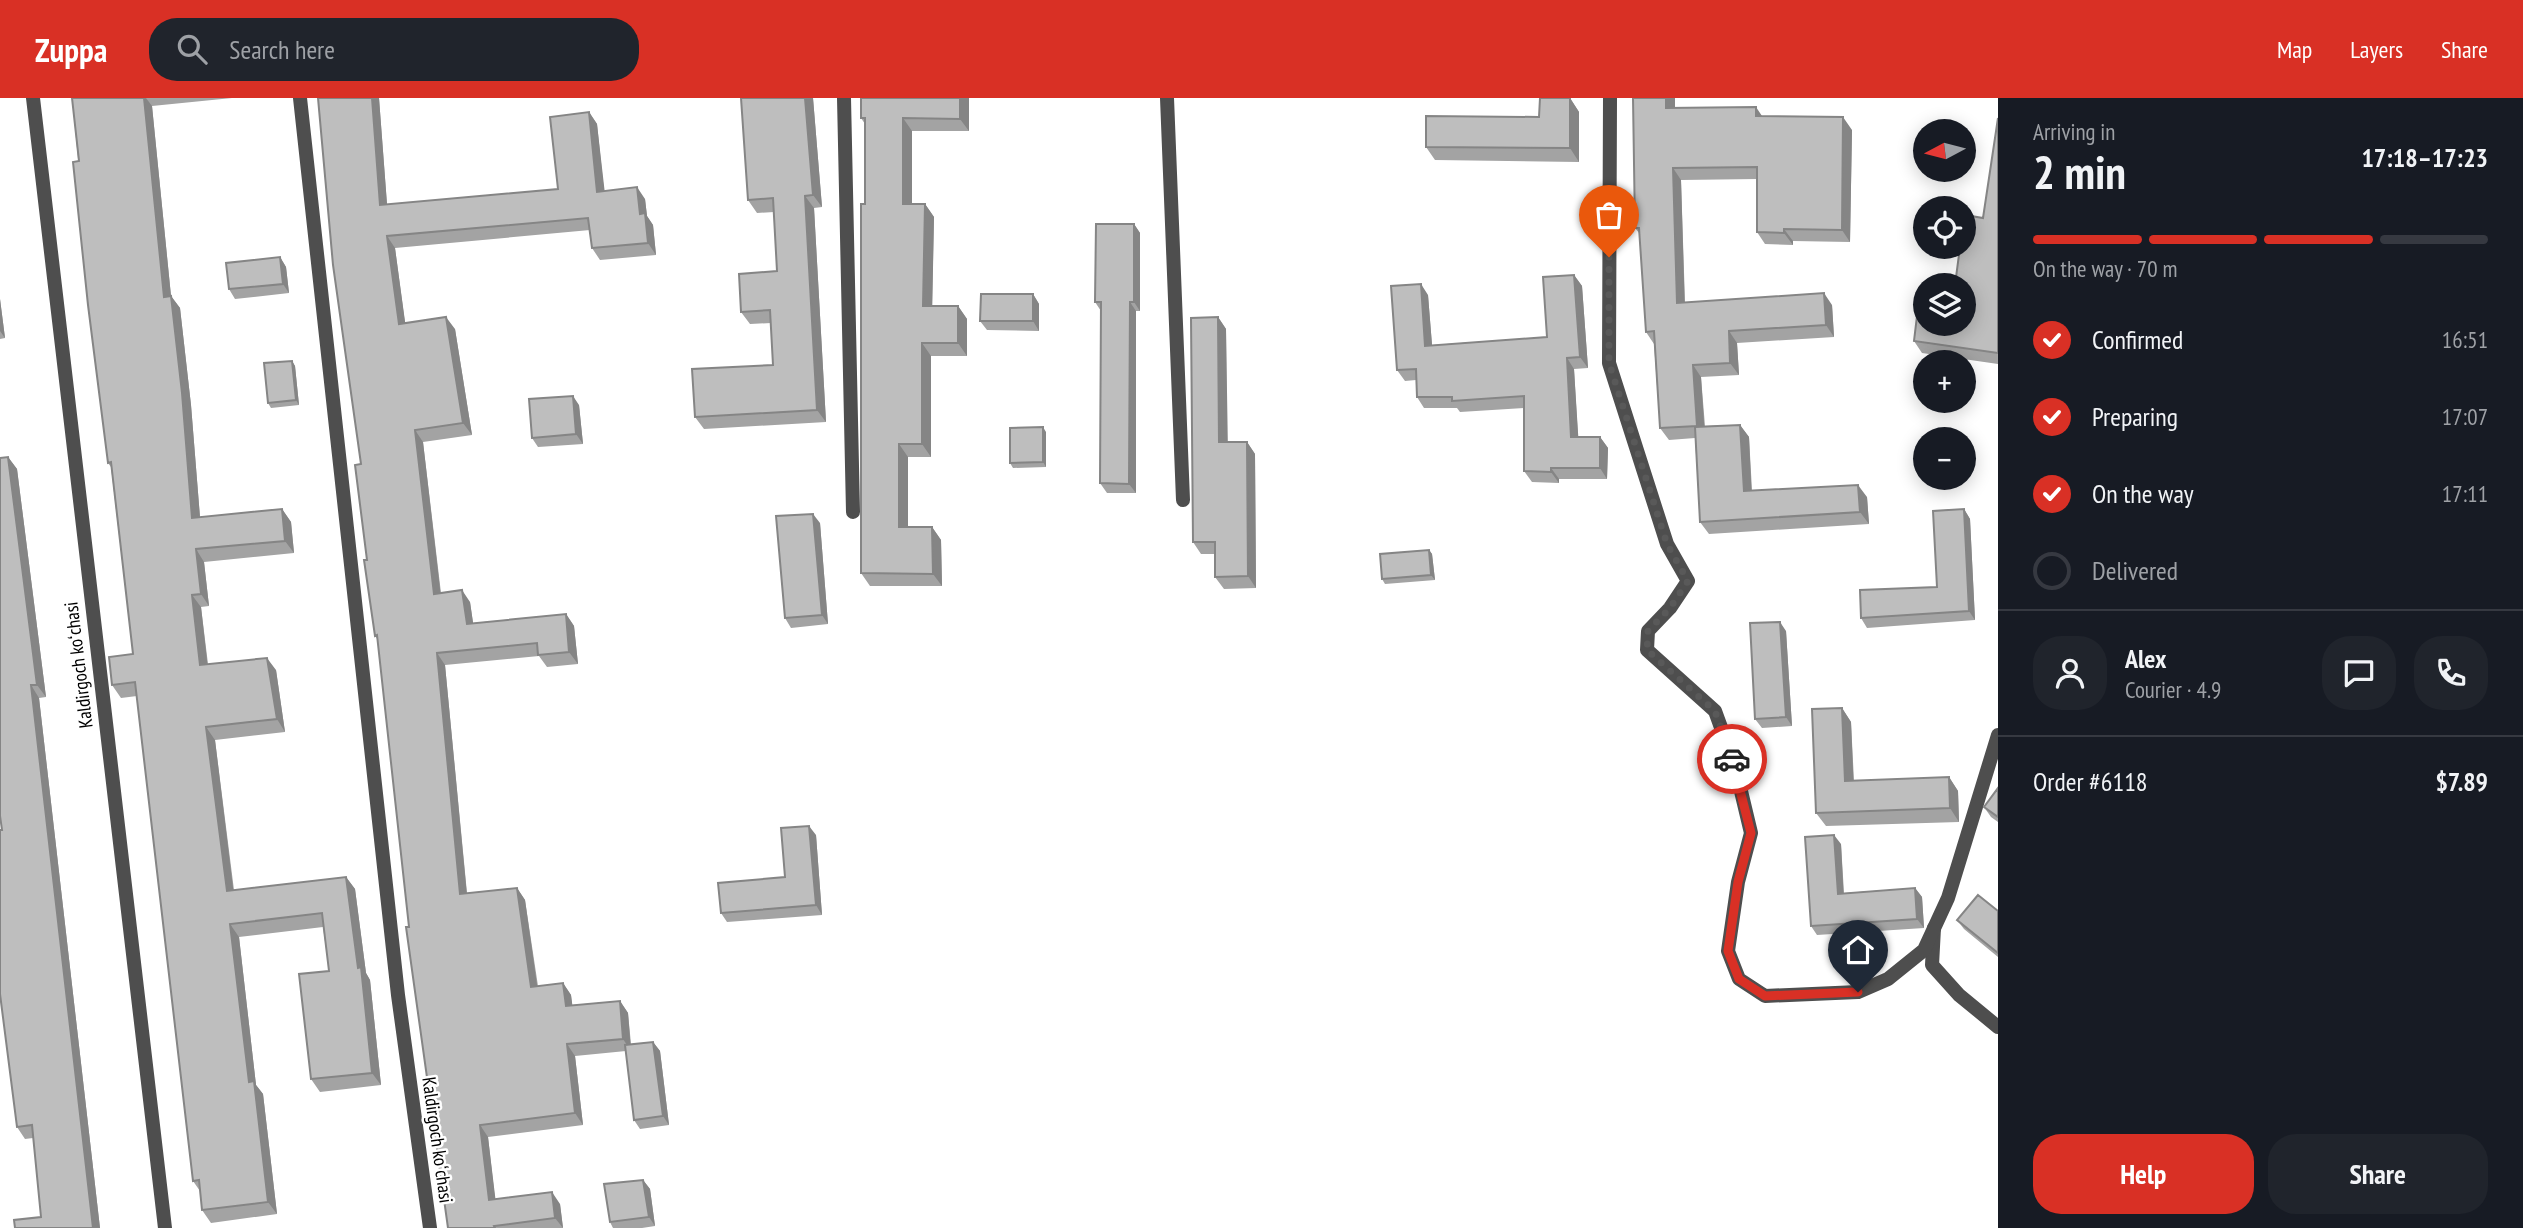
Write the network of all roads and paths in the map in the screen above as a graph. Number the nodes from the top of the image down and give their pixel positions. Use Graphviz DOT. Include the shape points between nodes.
graph roads {
  1 [pos="33,98"];
  2 [pos="300,98"];
  3 [pos="844,98"];
  4 [pos="1167,98"];
  5 [pos="1610,98"];
  6 [pos="1183,500"];
  7 [pos="853,512"];
  8 [pos="1998,735"];
  9 [pos="1934,927"];
  10 [pos="1998,1027"];
  11 [pos="165,1228"];
  12 [pos="430,1228"];
  1 -- 11 [label="street, Kaldirgoch koʻchasi"];
  2 -- 12 [label="street, Kaldirgoch koʻchasi" via="398,995"];
  3 -- 7 [label="street"];
  4 -- 6 [label="street"];
  5 -- 9 [label="street" via="1609,363 1663,532 1688,581 1648,631 1647,650 1715,711 1735,766 1751,833 1728,951 1739,979 1765,996 1858,992 1888,979 1924,950"];
  8 -- 9 [label="street" via="1948,898"];
  9 -- 10 [label="street" via="1932,965"];
}
